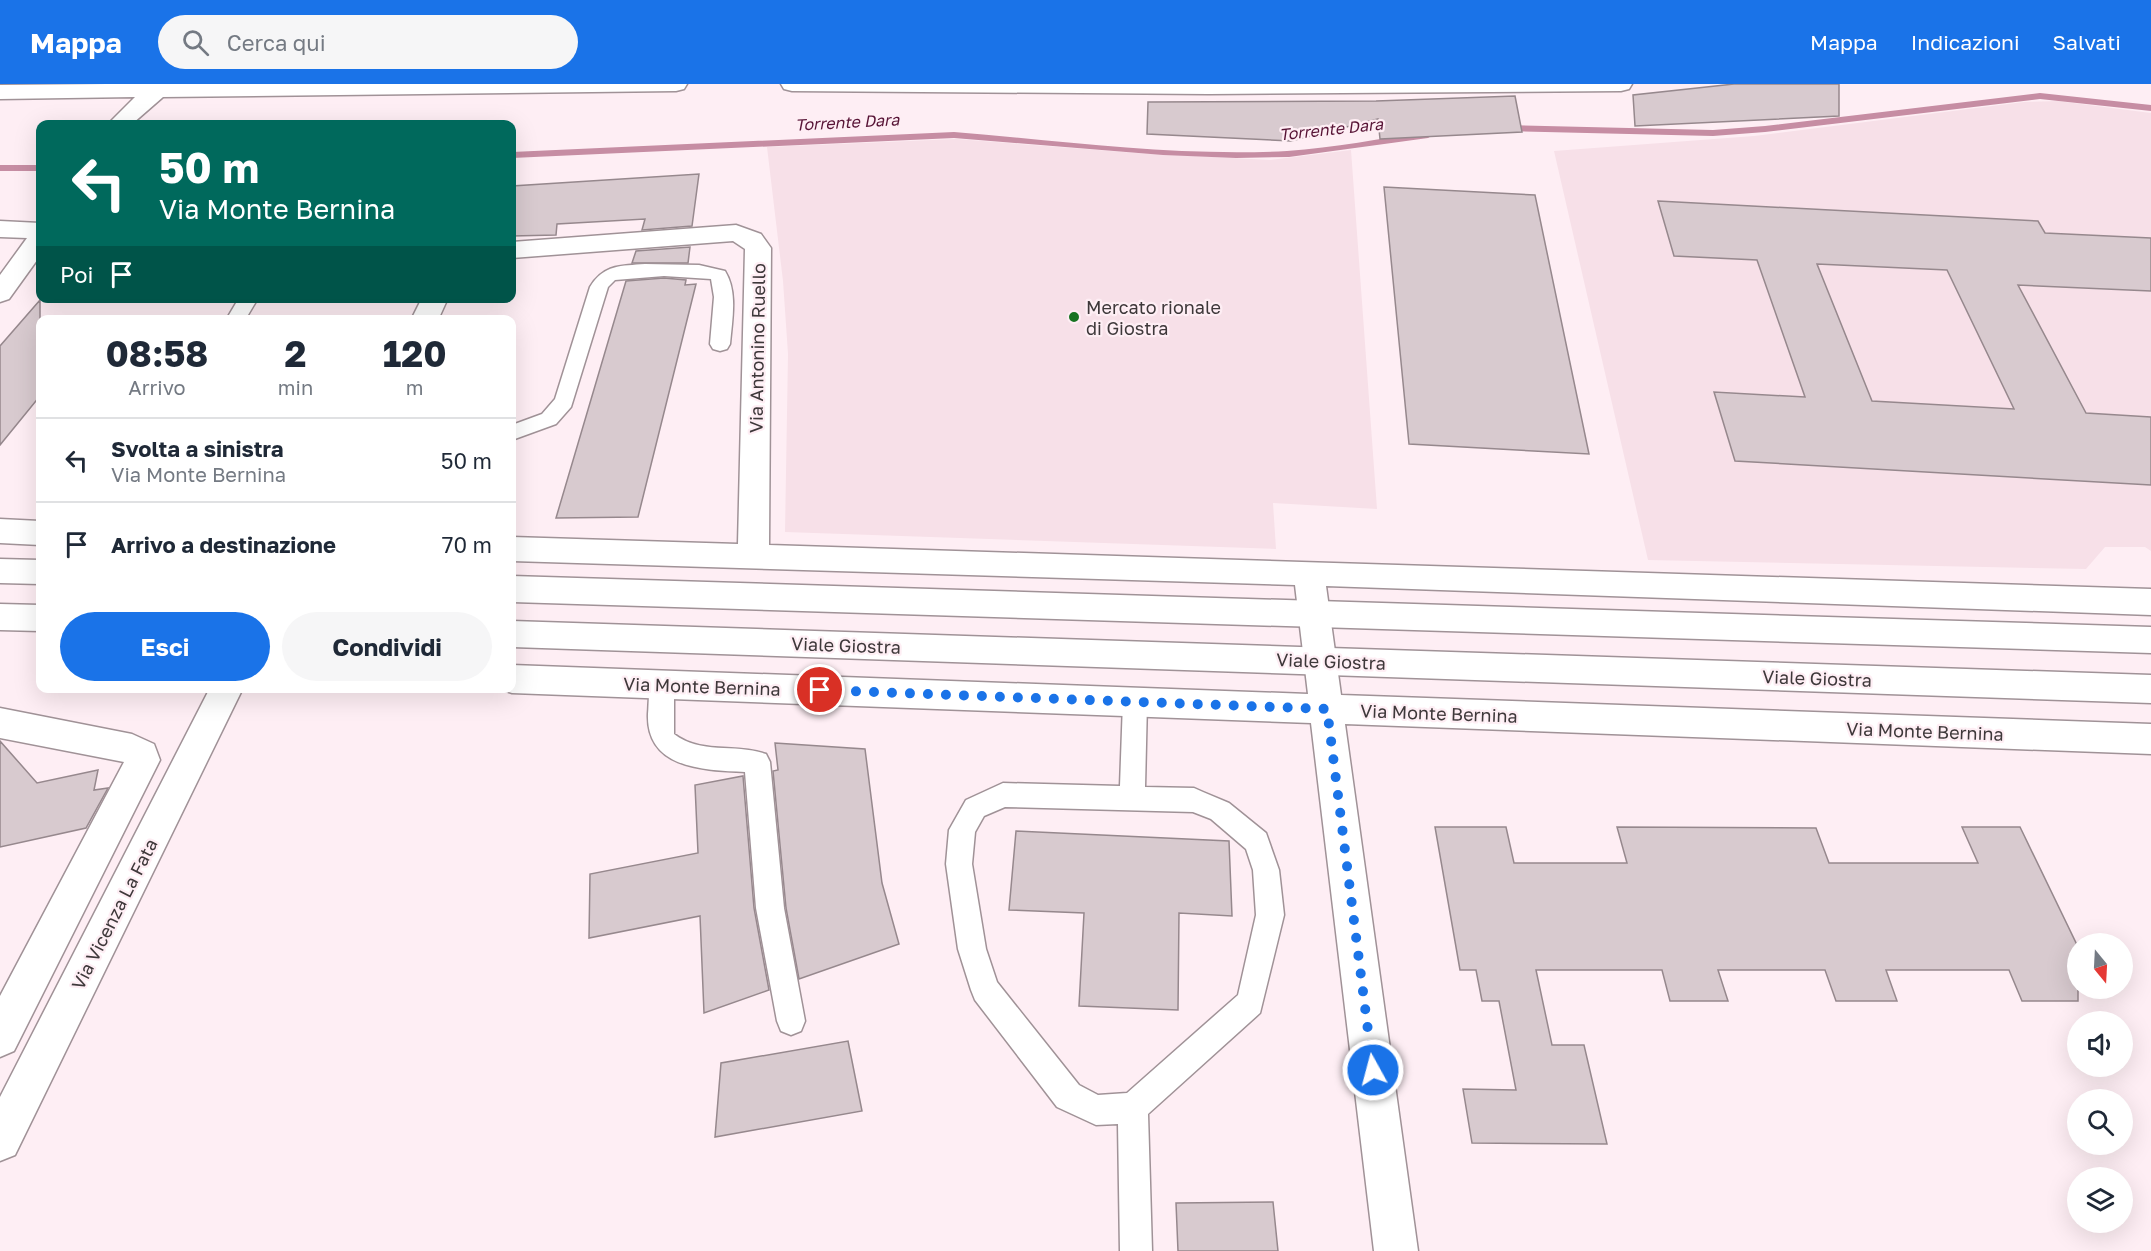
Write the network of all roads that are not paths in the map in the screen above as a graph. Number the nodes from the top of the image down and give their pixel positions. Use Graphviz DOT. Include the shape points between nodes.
graph roads {
  1 [pos="676,84"];
  2 [pos="792,84"];
  3 [pos="1621,84"];
  4 [pos="160,87"];
  5 [pos="0,92"];
  6 [pos="124,120"];
  7 [pos="0,229"];
  8 [pos="36,231"];
  9 [pos="36,244"];
  10 [pos="516,250"];
  11 [pos="0,293"];
  12 [pos="720,344"];
  13 [pos="516,431"];
  14 [pos="0,531"];
  15 [pos="36,533"];
  16 [pos="516,549"];
  17 [pos="753,556"];
  18 [pos="0,571"];
  19 [pos="36,573"];
  20 [pos="1309,573"];
  21 [pos="516,589"];
  22 [pos="2151,602"];
  23 [pos="1315,613"];
  24 [pos="0,617"];
  25 [pos="36,618"];
  26 [pos="516,634"];
  27 [pos="2151,640"];
  28 [pos="1320,660"];
  29 [pos="516,679"];
  30 [pos="662,685"];
  31 [pos="2151,689"];
  32 [pos="224,693"];
  33 [pos="1135,702"];
  34 [pos="1327,709"];
  35 [pos="0,723"];
  36 [pos="2151,739"];
  37 [pos="1131,798"];
  38 [pos="791,1021"];
  39 [pos="0,1037"];
  40 [pos="1133,1108"];
  41 [pos="0,1140"];
  42 [pos="1136,1251"];
  43 [pos="1396,1251"];
  1 -- 4 [label="street"];
  2 -- 3 [label="street"];
  4 -- 5 [label="street"];
  4 -- 6 [label="street"];
  7 -- 8 [label="street"];
  9 -- 11 [label="street"];
  10 -- 17 [label="street, Via Antonino Ruello" via="736,233 752,240 758,248"];
  12 -- 13 [label="lane, Via Antonino Ruello" via="724,285 718,275 708,270 689,270 607,277 599,287 564,402 549,419"];
  14 -- 15 [label="street"];
  16 -- 17 [label="street"];
  17 -- 20 [label="street"];
  18 -- 19 [label="street"];
  20 -- 22 [label="street"];
  20 -- 23 [label="street"];
  21 -- 23 [label="street"];
  23 -- 27 [label="street"];
  23 -- 28 [label="street"];
  24 -- 25 [label="street"];
  26 -- 28 [label="street, Viale Giostra"];
  28 -- 31 [label="street, Viale Giostra"];
  28 -- 34 [label="street"];
  29 -- 30 [label="street, Via Monte Bernina"];
  30 -- 33 [label="street, Via Monte Bernina"];
  30 -- 38 [label="lane" via="661,734 668,745 683,754 757,762 770,908"];
  32 -- 41 [label="street, Via Vicenza La Fata"];
  33 -- 34 [label="street, Via Monte Bernina"];
  33 -- 37 [label="lane"];
  34 -- 36 [label="street, Via Monte Bernina"];
  34 -- 43 [label="street"];
  35 -- 39 [label="street" via="132,749 142,755 141,767"];
  37 -- 40 [label="lane" via="1194,800 1236,823 1257,842 1266,870 1270,915 1250,1003"];
  37 -- 40 [label="lane" via="1003,795 975,808 970,815 962,830 959,864 972,949 985,990 1068,1096 1096,1110"];
  40 -- 42 [label="lane"];
}
